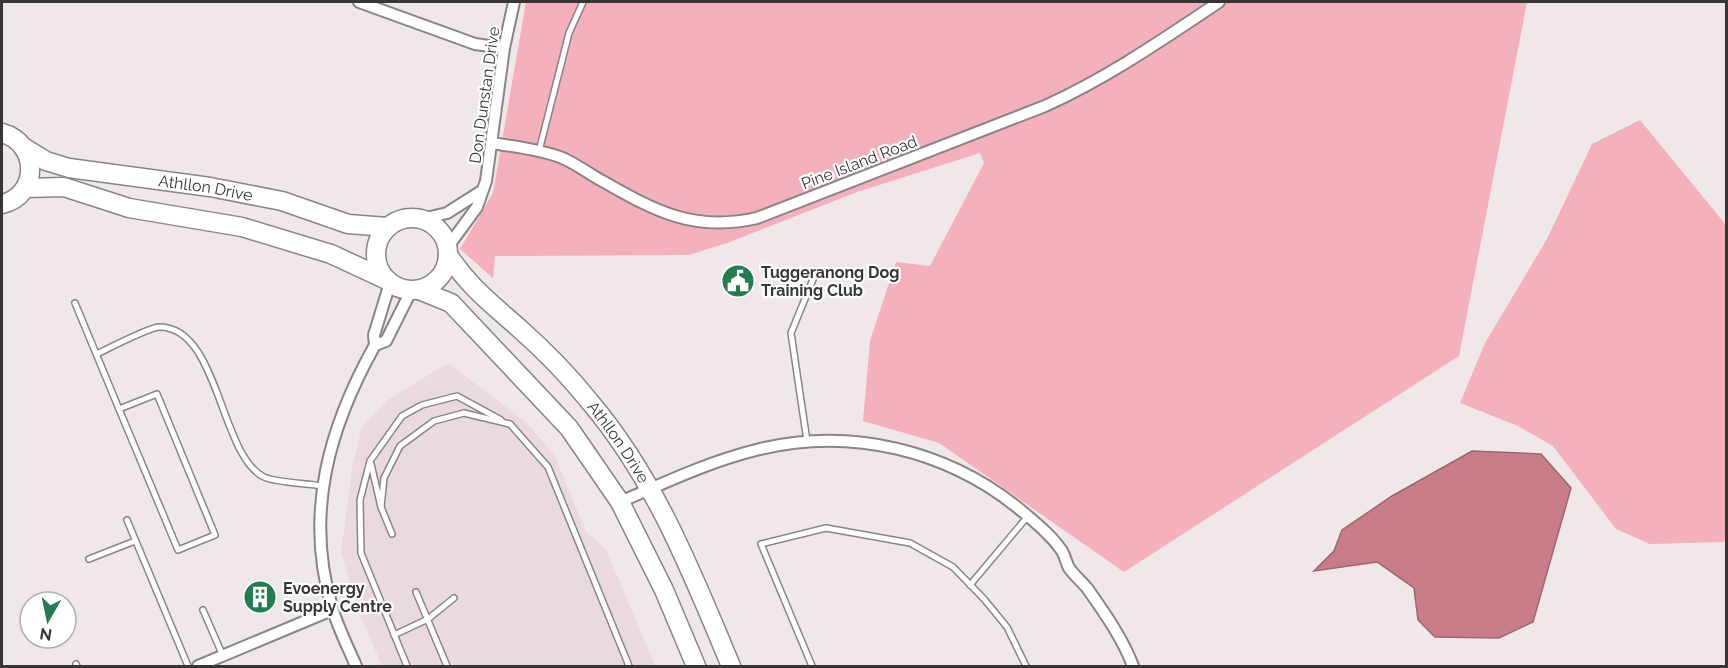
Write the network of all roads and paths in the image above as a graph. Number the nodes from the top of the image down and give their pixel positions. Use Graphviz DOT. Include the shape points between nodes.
graph roads {
  1 [pos="359,2"];
  2 [pos="514,2"];
  3 [pos="583,2"];
  4 [pos="1219,2"];
  5 [pos="504,48"];
  6 [pos="2,134"];
  7 [pos="492,143"];
  8 [pos="23,147"];
  9 [pos="540,151"];
  10 [pos="26,188"];
  11 [pos="480,192"];
  12 [pos="2,204"];
  13 [pos="422,219"];
  14 [pos="388,227"];
  15 [pos="448,252"];
  16 [pos="816,272"];
  17 [pos="388,281"];
  18 [pos="415,290"];
  19 [pos="75,303"];
  20 [pos="375,345"];
  21 [pos="97,354"];
  22 [pos="119,409"];
  23 [pos="508,424"];
  24 [pos="807,441"];
  25 [pos="370,461"];
  26 [pos="322,486"];
  27 [pos="651,489"];
  28 [pos="620,502"];
  29 [pos="381,507"];
  30 [pos="1028,516"];
  31 [pos="127,520"];
  32 [pos="392,534"];
  33 [pos="135,541"];
  34 [pos="89,559"];
  35 [pos="970,585"];
  36 [pos="416,592"];
  37 [pos="454,598"];
  38 [pos="203,610"];
  39 [pos="332,610"];
  40 [pos="428,619"];
  41 [pos="394,635"];
  42 [pos="223,656"];
  43 [pos="188,666"];
  44 [pos="198,666"];
  45 [pos="356,666"];
  46 [pos="407,666"];
  47 [pos="447,666"];
  48 [pos="629,666"];
  49 [pos="696,666"];
  50 [pos="731,666"];
  51 [pos="812,666"];
  52 [pos="1026,666"];
  53 [pos="1133,666"];
  1 -- 5 [label="street" via="475,44"];
  2 -- 5 [label="street, Don Dunstan Drive"];
  3 -- 9 [label="lane" via="568,33"];
  4 -- 9 [label="street, Pine Island Road" via="1089,86 757,218 713,224 670,216 562,158"];
  5 -- 7 [label="street, Don Dunstan Drive"];
  6 -- 8 [label="main road, Athllon Drive"];
  7 -- 9 [label="street, Pine Island Road"];
  7 -- 11 [label="street, Don Dunstan Drive" via="486,181"];
  8 -- 10 [label="main road" via="31,168"];
  8 -- 14 [label="main road, Athllon Drive" via="46,161 69,168 210,187 282,201 348,224"];
  10 -- 12 [label="main road" via="14,200"];
  10 -- 17 [label="main road, Athllon Drive" via="64,187 129,208 242,227 332,254"];
  11 -- 13 [label="street" via="452,210"];
  11 -- 15 [label="street, Don Dunstan Drive" via="477,207"];
  13 -- 14 [label="main road" via="404,219"];
  13 -- 15 [label="main road" via="437,228"];
  14 -- 17 [label="main road" via="375,250 378,268"];
  15 -- 18 [label="main road" via="440,277"];
  15 -- 27 [label="main road, Athllon Drive" via="469,285 549,357 591,403"];
  16 -- 24 [label="lane" via="791,333"];
  17 -- 18 [label="main road"];
  17 -- 20 [label="street"];
  18 -- 20 [label="street" via="386,341"];
  18 -- 28 [label="main road, Athllon Drive" via="451,303 568,428"];
  19 -- 21 [label="lane"];
  20 -- 26 [label="street" via="343,410"];
  21 -- 22 [label="lane"];
  21 -- 26 [label="lane" via="158,327 181,332 198,350 245,460 264,477"];
  22 -- 22 [label="lane" via="178,550 215,535 158,394"];
  23 -- 25 [label="lane" via="457,396 422,405 402,416"];
  23 -- 29 [label="lane" via="464,413 434,421 400,446 384,478"];
  23 -- 48 [label="lane" via="549,467"];
  24 -- 27 [label="street" via="756,450"];
  24 -- 30 [label="street" via="846,441 920,454 964,472"];
  25 -- 29 [label="lane"];
  25 -- 41 [label="lane" via="360,500 361,553"];
  26 -- 39 [label="street" via="321,553"];
  27 -- 28 [label="street"];
  27 -- 50 [label="main road, Athllon Drive" via="675,534"];
  28 -- 49 [label="main road, Athllon Drive"];
  29 -- 32 [label="lane"];
  30 -- 35 [label="lane"];
  30 -- 53 [label="street" via="1062,551 1122,642"];
  31 -- 33 [label="lane"];
  33 -- 34 [label="lane"];
  33 -- 43 [label="lane"];
  35 -- 51 [label="lane" via="953,567 910,543 826,528 761,544"];
  35 -- 52 [label="lane" via="1007,627"];
  36 -- 40 [label="lane"];
  37 -- 40 [label="lane"];
  38 -- 42 [label="lane"];
  39 -- 42 [label="street"];
  39 -- 45 [label="street"];
  40 -- 41 [label="lane"];
  40 -- 47 [label="lane"];
  41 -- 46 [label="lane"];
  42 -- 44 [label="street"];
}
